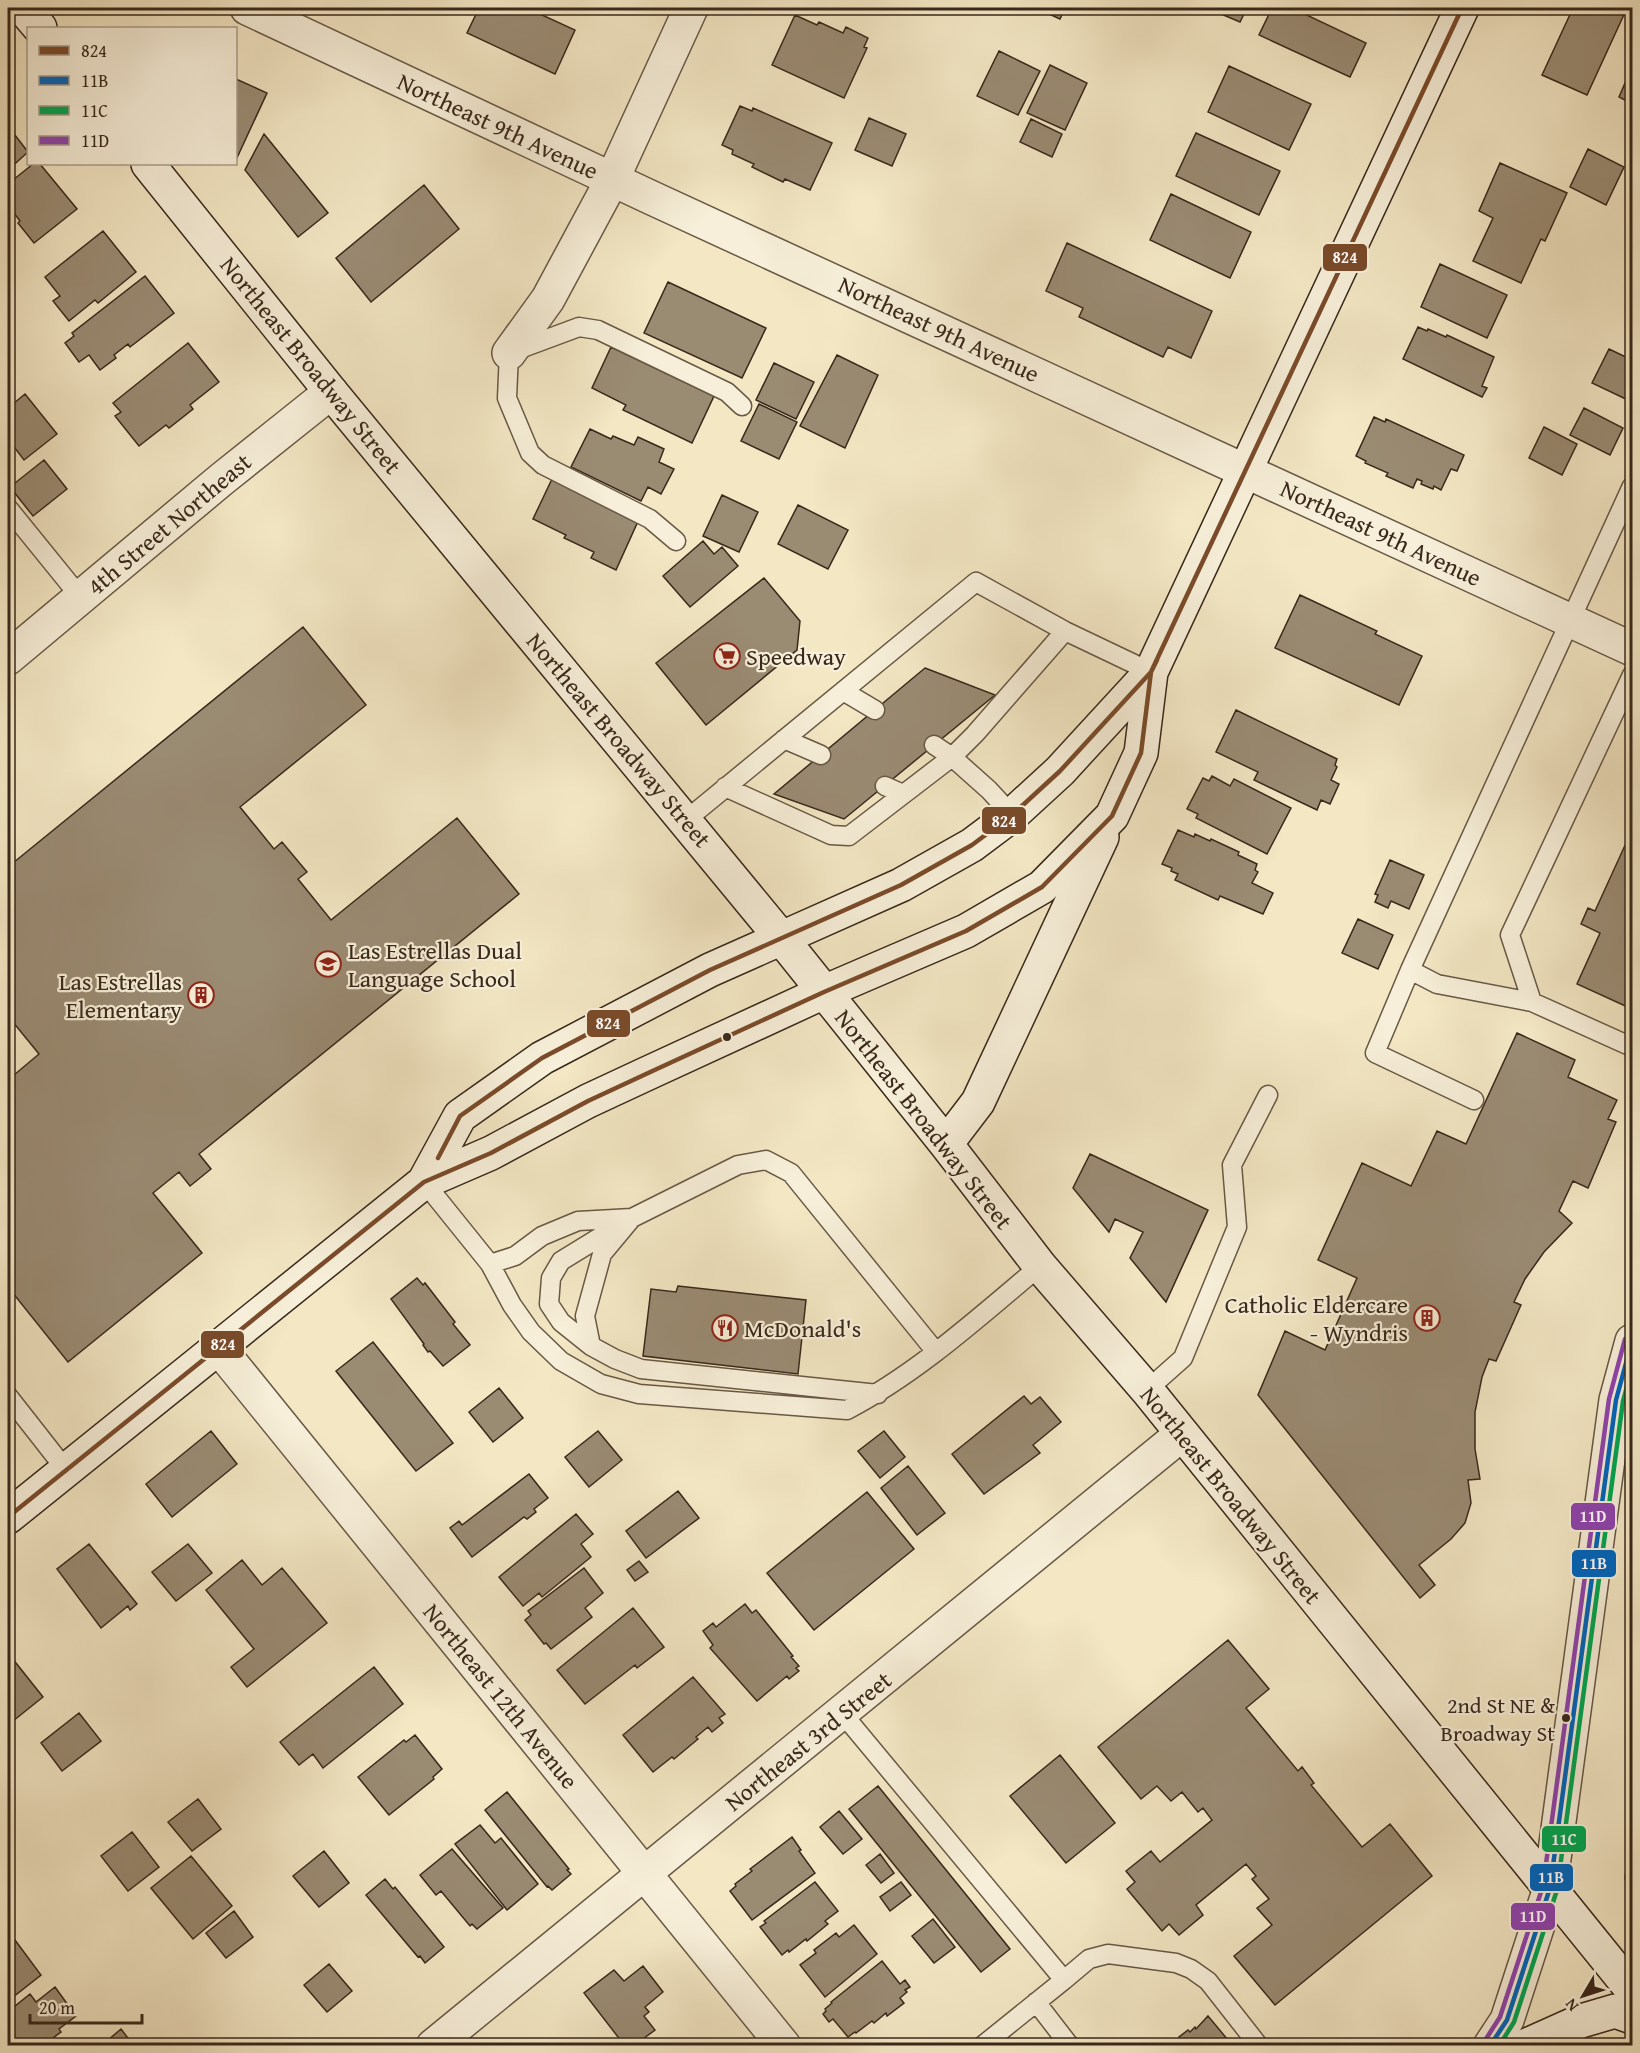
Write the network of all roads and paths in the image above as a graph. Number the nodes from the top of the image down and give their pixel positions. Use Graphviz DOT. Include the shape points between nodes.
graph roads {
  1 [pos="23,8"];
  2 [pos="247,8"];
  3 [pos="691,8"];
  4 [pos="1462,8"];
  5 [pos="39,27"];
  6 [pos="149,165"];
  7 [pos="612,180"];
  8 [pos="509,353"];
  9 [pos="331,392"];
  10 [pos="742,406"];
  11 [pos="1245,470"];
  12 [pos="1632,486"];
  13 [pos="8,508"];
  14 [pos="676,541"];
  15 [pos="81,598"];
  16 [pos="1570,620"];
  17 [pos="1065,631"];
  18 [pos="1632,650"];
  19 [pos="8,658"];
  20 [pos="1151,672"];
  21 [pos="1632,675"];
  22 [pos="843,691"];
  23 [pos="875,710"];
  24 [pos="784,739"];
  25 [pos="934,745"];
  26 [pos="821,755"];
  27 [pos="952,757"];
  28 [pos="885,786"];
  29 [pos="725,787"];
  30 [pos="903,794"];
  31 [pos="1012,815"];
  32 [pos="1112,816"];
  33 [pos="686,820"];
  34 [pos="782,939"];
  35 [pos="1410,970"];
  36 [pos="824,992"];
  37 [pos="1532,1002"];
  38 [pos="1632,1047"];
  39 [pos="1268,1095"];
  40 [pos="1474,1100"];
  41 [pos="946,1144"];
  42 [pos="424,1182"];
  43 [pos="632,1218"];
  44 [pos="490,1263"];
  45 [pos="1040,1266"];
  46 [pos="1632,1341"];
  47 [pos="591,1346"];
  48 [pos="218,1347"];
  49 [pos="936,1352"];
  50 [pos="1146,1390"];
  51 [pos="878,1394"];
  52 [pos="8,1396"];
  53 [pos="1624,1403"];
  54 [pos="1182,1434"];
  55 [pos="66,1470"];
  56 [pos="8,1518"];
  57 [pos="842,1713"];
  58 [pos="645,1874"];
  59 [pos="1550,1888"];
  60 [pos="1064,1980"];
  61 [pos="1632,1990"];
  62 [pos="1036,2002"];
  63 [pos="1632,2017"];
  64 [pos="433,2046"];
  65 [pos="783,2046"];
  66 [pos="982,2046"];
  67 [pos="1070,2046"];
  68 [pos="1259,2046"];
  69 [pos="1490,2046"];
  70 [pos="1525,2046"];
  1 -- 5 [label="main road"];
  2 -- 7 [label="main road, Northeast 9th Avenue"];
  3 -- 7 [label="main road"];
  4 -- 11 [label="main road"];
  6 -- 9 [label="main road, Northeast Broadway Street"];
  7 -- 8 [label="main road" via="548,299"];
  7 -- 11 [label="main road, Northeast 9th Avenue"];
  8 -- 10 [label="lane" via="579,327 598,330 727,392"];
  8 -- 14 [label="lane" via="507,398 530,453 543,465 650,519"];
  9 -- 15 [label="main road, 4th Street Northeast"];
  9 -- 33 [label="main road, Northeast Broadway Street"];
  11 -- 16 [label="main road, Northeast 9th Avenue"];
  11 -- 20 [label="main road"];
  12 -- 16 [label="lane"];
  13 -- 15 [label="lane"];
  15 -- 19 [label="main road, 4th Street Northeast"];
  16 -- 18 [label="main road, Northeast 9th Avenue"];
  16 -- 35 [label="lane"];
  17 -- 20 [label="lane"];
  17 -- 22 [label="lane" via="976,582"];
  17 -- 27 [label="lane"];
  20 -- 31 [label="main road" via="1060,771"];
  20 -- 32 [label="main road" via="1141,753"];
  21 -- 37 [label="lane" via="1510,935"];
  22 -- 23 [label="lane"];
  22 -- 24 [label="lane"];
  24 -- 26 [label="lane"];
  24 -- 29 [label="lane"];
  25 -- 27 [label="lane"];
  27 -- 30 [label="lane"];
  27 -- 31 [label="lane"];
  28 -- 30 [label="lane"];
  29 -- 30 [label="lane" via="831,835 849,836"];
  29 -- 33 [label="lane"];
  31 -- 34 [label="main road" via="972,845 900,885"];
  32 -- 36 [label="main road" via="1042,887 966,931"];
  32 -- 41 [label="main road" via="978,1102"];
  33 -- 34 [label="main road, Northeast Broadway Street"];
  34 -- 36 [label="main road, Northeast Broadway Street"];
  34 -- 42 [label="main road" via="710,970 542,1058 460,1116"];
  35 -- 37 [label="lane" via="1437,984"];
  35 -- 40 [label="lane" via="1376,1053"];
  36 -- 41 [label="main road, Northeast Broadway Street"];
  36 -- 42 [label="main road"];
  37 -- 38 [label="lane"];
  39 -- 50 [label="lane" via="1232,1165 1237,1227 1233,1238 1183,1358"];
  41 -- 45 [label="main road, Northeast Broadway Street"];
  42 -- 44 [label="lane"];
  42 -- 48 [label="main road"];
  43 -- 44 [label="lane" via="578,1221 542,1236 515,1256"];
  43 -- 47 [label="lane" via="602,1254 585,1316"];
  43 -- 47 [label="lane" via="561,1261 551,1278 549,1304 561,1322"];
  43 -- 49 [label="lane" via="738,1164 766,1160 791,1173"];
  44 -- 51 [label="lane" via="531,1332 561,1361 601,1384 639,1394 847,1410"];
  45 -- 49 [label="lane"];
  45 -- 50 [label="main road, Northeast Broadway Street"];
  46 -- 53 [label="main road"];
  47 -- 51 [label="lane" via="641,1369"];
  48 -- 55 [label="main road"];
  48 -- 58 [label="main road, Northeast 12th Avenue"];
  49 -- 51 [label="lane"];
  50 -- 54 [label="main road, Northeast Broadway Street"];
  52 -- 55 [label="lane"];
  53 -- 59 [label="main road"];
  54 -- 57 [label="main road, Northeast 3rd Street"];
  54 -- 59 [label="main road, Northeast Broadway Street"];
  55 -- 56 [label="main road"];
  57 -- 58 [label="main road, Northeast 3rd Street"];
  57 -- 60 [label="lane"];
  58 -- 64 [label="main road, Northeast 3rd Street"];
  58 -- 65 [label="main road, Northeast 12th Avenue"];
  59 -- 61 [label="main road, Northeast Broadway Street"];
  59 -- 69 [label="main road" via="1507,2020"];
  60 -- 62 [label="lane"];
  60 -- 68 [label="lane" via="1089,1959 1108,1954 1176,1963 1208,1981"];
  62 -- 66 [label="lane"];
  62 -- 67 [label="lane"];
  63 -- 70 [label="main road" via="1615,2011 1581,2021"];
}
